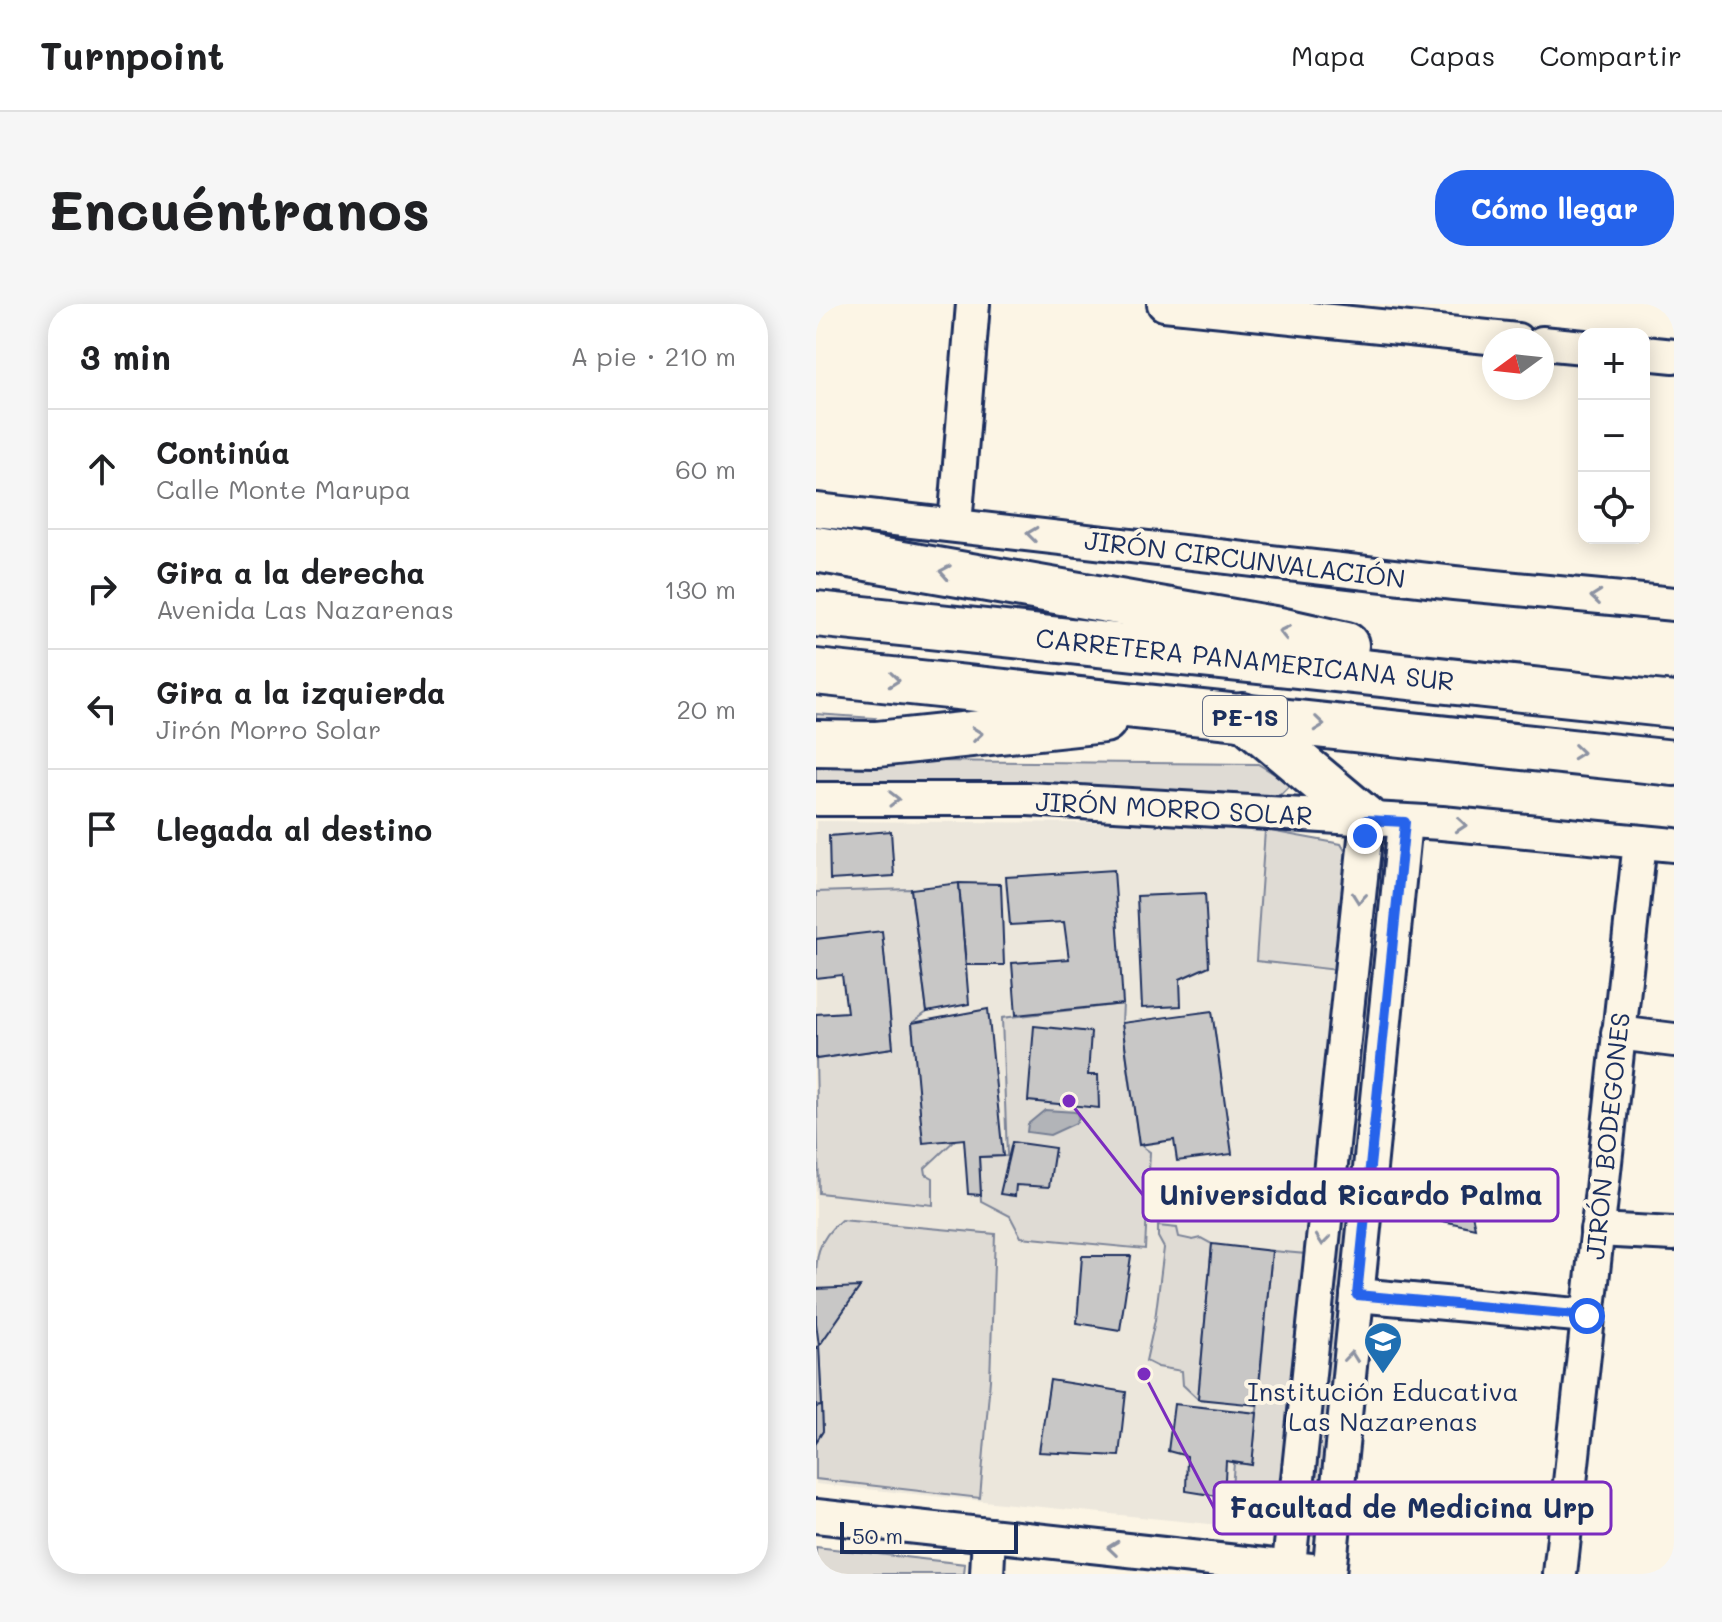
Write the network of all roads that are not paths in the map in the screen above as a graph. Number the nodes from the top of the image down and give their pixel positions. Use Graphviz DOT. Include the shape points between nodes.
graph roads {
  1 [pos="973,304"];
  2 [pos="1164,304"];
  3 [pos="1482,336"];
  4 [pos="1554,344"];
  5 [pos="1578,346"];
  6 [pos="1650,354"];
  7 [pos="1674,356"];
  8 [pos="816,510"];
  9 [pos="955,525"];
  10 [pos="816,549"];
  11 [pos="1674,604"];
  12 [pos="816,614"];
  13 [pos="816,672"];
  14 [pos="1552,691"];
  15 [pos="1674,705"];
  16 [pos="1191,711"];
  17 [pos="1243,716"];
  18 [pos="816,743"];
  19 [pos="1674,763"];
  20 [pos="816,799"];
  21 [pos="1386,821"];
  22 [pos="1640,842"];
  23 [pos="1674,845"];
  24 [pos="1618,1033"];
  25 [pos="1674,1040"];
  26 [pos="1597,1230"];
  27 [pos="1674,1234"];
  28 [pos="1357,1295"];
  29 [pos="1587,1316"];
  30 [pos="816,1516"];
  31 [pos="989,1535"];
  32 [pos="1288,1571"];
  33 [pos="1330,1573"];
  34 [pos="987,1574"];
  35 [pos="1560,1574"];
  1 -- 9 [label="street"];
  2 -- 3 [label="street"];
  4 -- 5 [label="street"];
  6 -- 7 [label="street"];
  8 -- 9 [label="street, JIRÓN CIRCUNVALACIÓN"];
  11 -- 9 [label="street, JIRÓN CIRCUNVALACIÓN, one-way"];
  14 -- 10 [label="highway, one-way" via="1279,630"];
  12 -- 14 [label="highway, CARRETERA PANAMERICANA SUR / PE-1S"];
  13 -- 16 [label="highway, PE-1S, one-way"];
  14 -- 15 [label="highway, CARRETERA PANAMERICANA SUR / PE-1S"];
  16 -- 17 [label="highway, PE-1S"];
  18 -- 16 [label="highway, one-way" via="877,744"];
  17 -- 19 [label="highway, PE-1S, one-way"];
  17 -- 21 [label="highway"];
  20 -- 21 [label="street, JIRÓN MORRO SOLAR, one-way" via="1028,799"];
  21 -- 22 [label="street, JIRÓN MORRO SOLAR, one-way"];
  21 -- 28 [label="street"];
  21 -- 32 [label="street, one-way"];
  22 -- 23 [label="street, JIRÓN MORRO SOLAR"];
  22 -- 24 [label="street, JIRÓN BODEGONES"];
  24 -- 25 [label="street"];
  24 -- 26 [label="street, JIRÓN BODEGONES"];
  26 -- 27 [label="street"];
  26 -- 29 [label="street, JIRÓN BODEGONES"];
  28 -- 29 [label="street"];
  33 -- 28 [label="street, one-way"];
  29 -- 35 [label="street, JIRÓN BODEGONES"];
  30 -- 31 [label="street"];
  32 -- 31 [label="street, one-way"];
  31 -- 34 [label="street"];
  32 -- 33 [label="street"];
}
